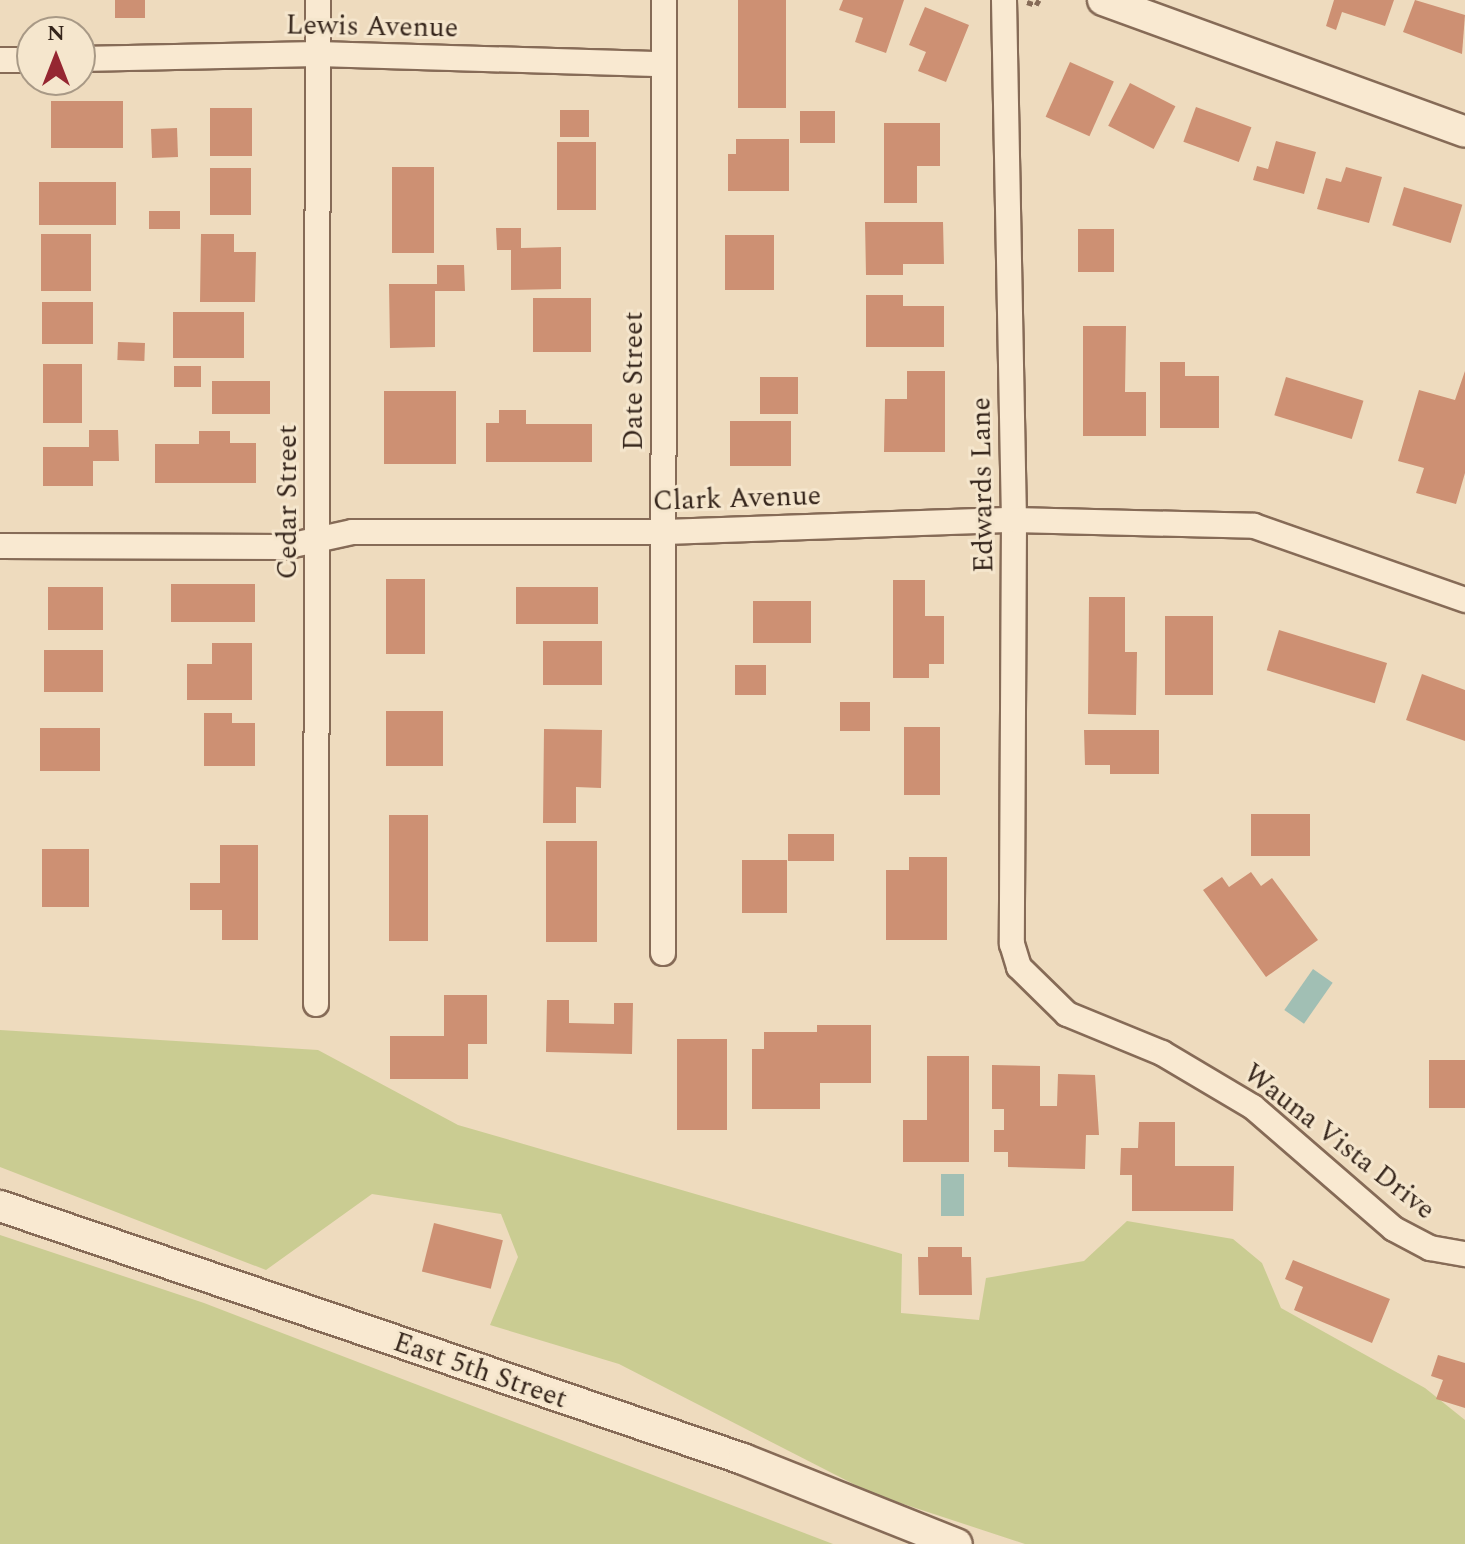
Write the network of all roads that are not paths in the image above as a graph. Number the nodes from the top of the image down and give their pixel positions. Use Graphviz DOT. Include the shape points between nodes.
graph roads {
  1 [pos="318,0"];
  2 [pos="664,0"];
  3 [pos="1004,0"];
  4 [pos="1103,0"];
  5 [pos="318,54"];
  6 [pos="96,59"];
  7 [pos="663,64"];
  8 [pos="1465,132"];
  9 [pos="1014,520"];
  10 [pos="665,532"];
  11 [pos="318,540"];
  12 [pos="0,546"];
  13 [pos="1465,600"];
  14 [pos="663,953"];
  15 [pos="1019,967"];
  16 [pos="316,1004"];
  17 [pos="0,1206"];
  18 [pos="1465,1254"];
  19 [pos="957,1544"];
  1 -- 5 [label="street, Cedar Street"];
  2 -- 7 [label="street, Date Street"];
  3 -- 9 [label="street, Edwards Lane"];
  4 -- 8 [label="street"];
  5 -- 6 [label="street, Lewis Avenue"];
  5 -- 7 [label="street, Lewis Avenue"];
  5 -- 11 [label="street, Cedar Street"];
  7 -- 10 [label="street, Date Street"];
  9 -- 10 [label="street, Clark Avenue"];
  9 -- 13 [label="street, Clark Avenue" via="1254,526"];
  9 -- 15 [label="street, Edwards Lane" via="1012,944"];
  10 -- 11 [label="street, Clark Avenue" via="352,532"];
  10 -- 14 [label="street, Date Street"];
  11 -- 12 [label="street, Clark Avenue" via="284,547"];
  11 -- 16 [label="street, Cedar Street"];
  15 -- 18 [label="street, Wauna Vista Drive" via="1067,1014 1162,1053 1253,1107 1394,1229 1430,1248"];
  17 -- 19 [label="street, East 5th Street" via="743,1459"];
}
